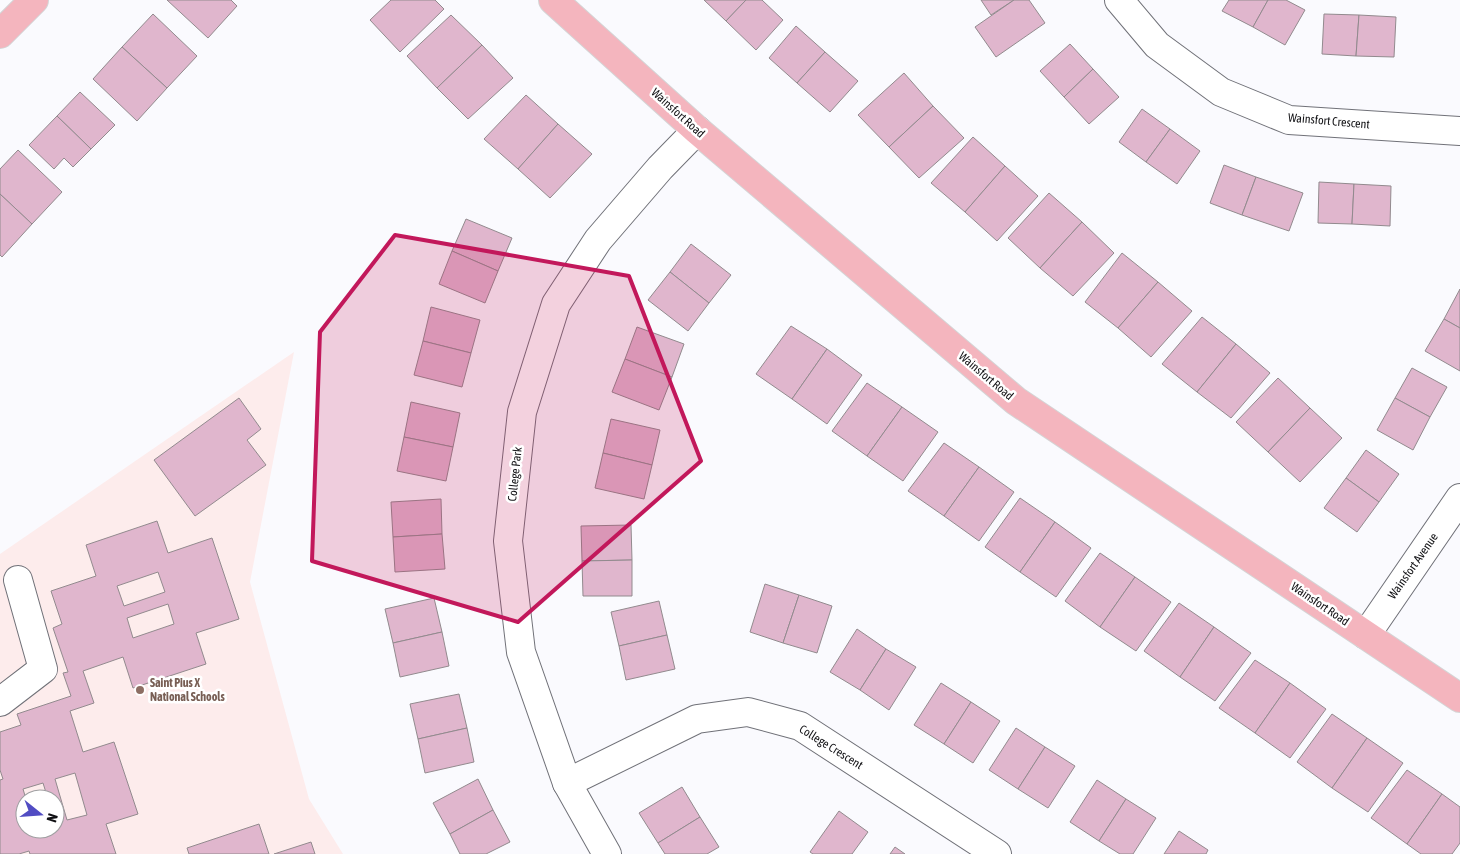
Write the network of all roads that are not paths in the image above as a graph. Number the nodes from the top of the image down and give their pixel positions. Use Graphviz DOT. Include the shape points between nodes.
graph roads {
  1 [pos="34,0"];
  2 [pos="553,0"];
  3 [pos="1119,0"];
  4 [pos="0,34"];
  5 [pos="697,130"];
  6 [pos="1460,131"];
  7 [pos="1460,498"];
  8 [pos="18,580"];
  9 [pos="1366,635"];
  10 [pos="1460,698"];
  11 [pos="0,702"];
  12 [pos="567,783"];
  13 [pos="608,854"];
  14 [pos="997,854"];
  1 -- 4 [label="main road"];
  2 -- 5 [label="main road, Wainsfort Road"];
  3 -- 6 [label="street, Wainsfort Crescent" via="1157,45 1221,92 1289,120"];
  5 -- 9 [label="main road, Wainsfort Road" via="1016,402"];
  5 -- 12 [label="street, College Park" via="598,240 556,304 522,412 508,541 520,652"];
  7 -- 9 [label="street, Wainsfort Avenue"];
  8 -- 11 [label="street" via="43,669"];
  9 -- 10 [label="main road, Wainsfort Road"];
  12 -- 13 [label="street, College Park"];
  12 -- 14 [label="street, College Crescent" via="697,719 748,712 800,726"];
}
